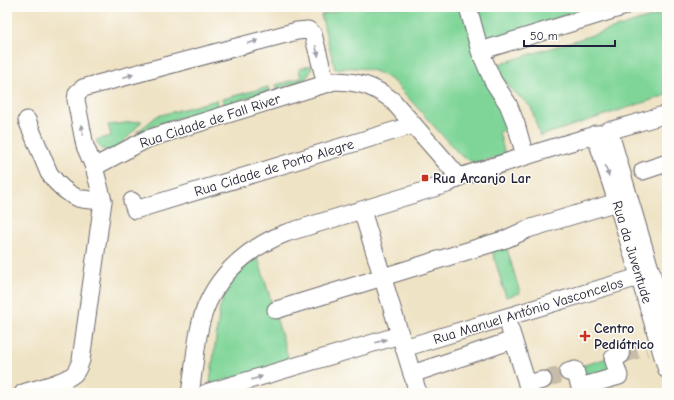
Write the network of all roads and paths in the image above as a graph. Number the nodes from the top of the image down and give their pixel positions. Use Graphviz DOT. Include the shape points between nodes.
graph roads {
  1 [pos="468,7"];
  2 [pos="623,7"];
  3 [pos="480,51"];
  4 [pos="326,84"];
  5 [pos="667,114"];
  6 [pos="27,120"];
  7 [pos="413,125"];
  8 [pos="602,132"];
  9 [pos="525,156"];
  10 [pos="667,163"];
  11 [pos="94,167"];
  12 [pos="643,171"];
  13 [pos="459,177"];
  14 [pos="103,201"];
  15 [pos="617,202"];
  16 [pos="133,206"];
  17 [pos="360,211"];
  18 [pos="645,275"];
  19 [pos="382,276"];
  20 [pos="276,310"];
  21 [pos="506,318"];
  22 [pos="667,326"];
  23 [pos="513,340"];
  24 [pos="402,342"];
  25 [pos="621,355"];
  26 [pos="667,370"];
  27 [pos="568,372"];
  28 [pos="412,374"];
  29 [pos="533,386"];
  30 [pos="46,389"];
  31 [pos="23,393"];
  32 [pos="190,393"];
  33 [pos="206,393"];
  34 [pos="418,393"];
  1 -- 3 [label="street"];
  2 -- 3 [label="street"];
  3 -- 9 [label="street" via="493,81 508,104"];
  4 -- 7 [label="street, Rua Cidade de Fall River" via="353,82 379,91 392,100"];
  4 -- 11 [label="street, Rua Cidade de Fall River" via="147,139"];
  11 -- 4 [label="street, one-way" via="86,146 76,100 77,93 83,88 308,30 313,34"];
  5 -- 8 [label="street"];
  6 -- 14 [label="street" via="54,180 78,198"];
  7 -- 13 [label="street, Rua Cidade de Fall River"];
  7 -- 16 [label="street, Rua Cidade de Porto Alegre"];
  8 -- 9 [label="street"];
  8 -- 15 [label="street, Rua da Juventude, one-way"];
  8 -- 18 [label="street, Rua da Juventude"];
  9 -- 13 [label="street"];
  10 -- 12 [label="street"];
  11 -- 14 [label="street"];
  13 -- 17 [label="street" via="447,184"];
  14 -- 30 [label="street" via="81,360 72,375"];
  15 -- 18 [label="street, Rua da Juventude"];
  15 -- 19 [label="street"];
  17 -- 19 [label="street"];
  17 -- 32 [label="street" via="271,239 246,254 232,267 211,296 200,326"];
  18 -- 21 [label="street, Rua Manuel António Vasconcelos"];
  18 -- 22 [label="street, Rua da Juventude"];
  18 -- 26 [label="street, Rua da Juventude" via="653,346"];
  19 -- 20 [label="street"];
  19 -- 24 [label="street"];
  21 -- 23 [label="street"];
  21 -- 24 [label="street, Rua Manuel António Vasconcelos"];
  23 -- 28 [label="street"];
  23 -- 29 [label="street"];
  24 -- 28 [label="street"];
  33 -- 24 [label="street, Rua Manuel António Vasconcelos, one-way"];
  25 -- 27 [label="street" via="613,358 619,376 580,387 575,370"];
  28 -- 34 [label="street"];
  30 -- 31 [label="street"];
}
